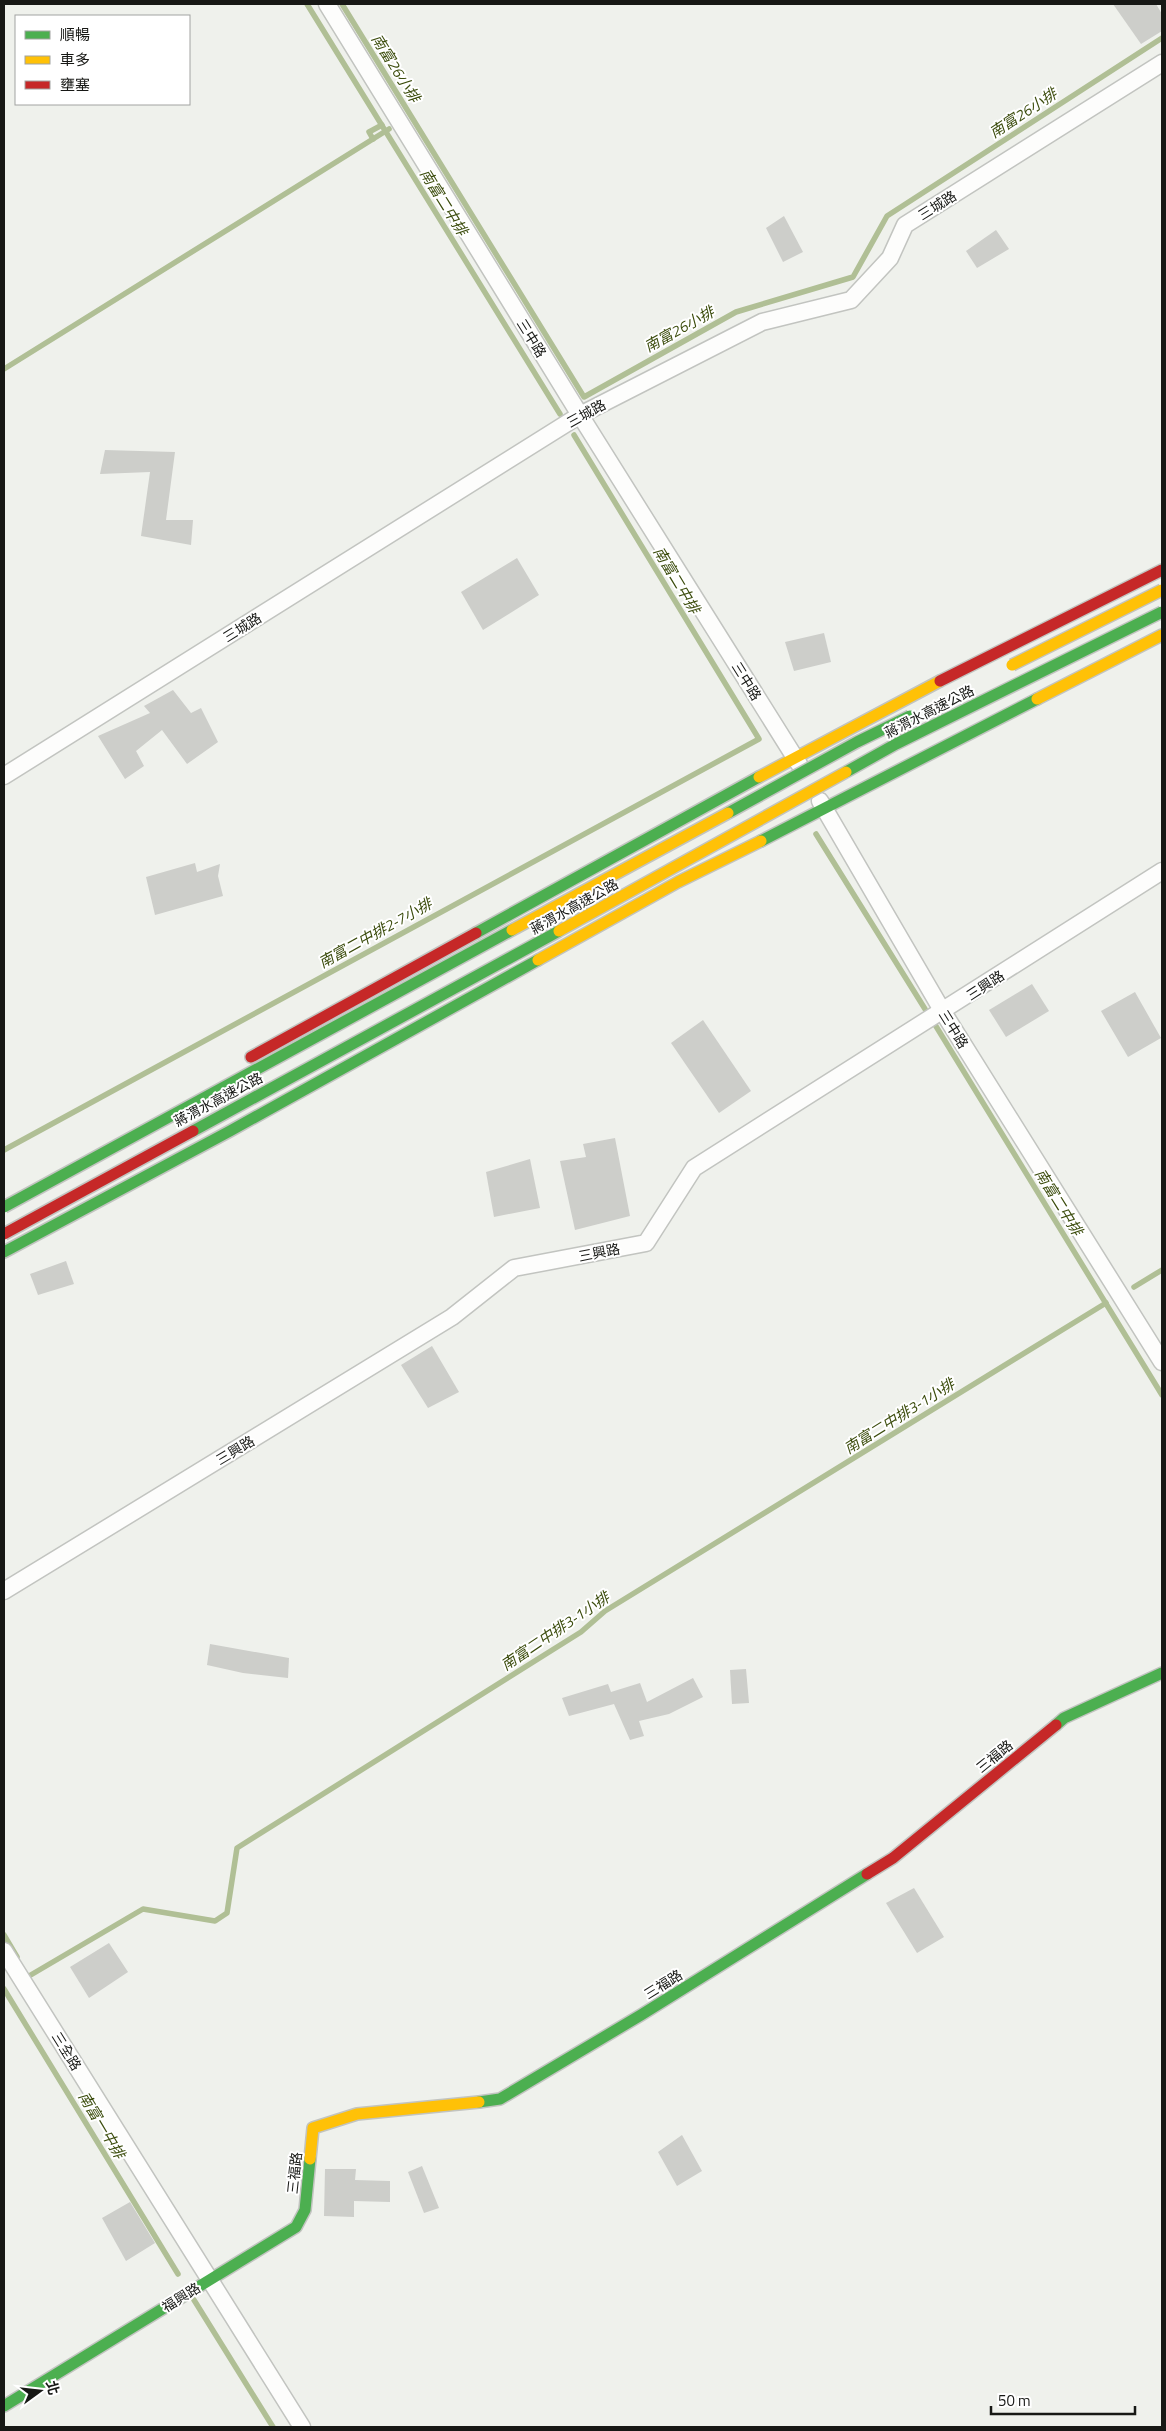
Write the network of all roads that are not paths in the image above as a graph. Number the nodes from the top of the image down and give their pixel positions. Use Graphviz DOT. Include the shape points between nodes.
graph roads {
  1 [pos="327,4"];
  2 [pos="1162,63"];
  3 [pos="580,415"];
  4 [pos="1162,570"];
  5 [pos="1162,590"];
  6 [pos="1162,612"];
  7 [pos="1162,635"];
  8 [pos="1006,668"];
  9 [pos="918,712"];
  10 [pos="795,757"];
  11 [pos="4,776"];
  12 [pos="826,809"];
  13 [pos="1162,871"];
  14 [pos="943,1012"];
  15 [pos="238,1064"];
  16 [pos="65,1160"];
  17 [pos="25,1182"];
  18 [pos="4,1207"];
  19 [pos="4,1234"];
  20 [pos="4,1252"];
  21 [pos="1162,1362"];
  22 [pos="4,1591"];
  23 [pos="1162,1673"];
  24 [pos="4,1951"];
  25 [pos="210,2279"];
  26 [pos="4,2406"];
  27 [pos="302,2427"];
  1 -- 3 [label="street, 三中路"];
  2 -- 3 [label="street, 三城路" via="906,225 890,258 851,300 762,322"];
  3 -- 10 [label="street, 三中路"];
  3 -- 11 [label="street, 三城路"];
  4 -- 10 [label="main road"];
  5 -- 8 [label="main road, bridge"];
  6 -- 19 [label="main road, 蔣渭水高速公路, bridge" via="896,744"];
  7 -- 12 [label="main road"];
  9 -- 18 [label="main road, 蔣渭水高速公路, bridge"];
  10 -- 12 [label="street, 三中路"];
  10 -- 15 [label="main road"];
  12 -- 14 [label="street, 三中路"];
  12 -- 20 [label="main road" via="678,882 230,1131"];
  13 -- 14 [label="street, 三興路"];
  14 -- 21 [label="street, 三中路"];
  14 -- 22 [label="street, 三興路" via="694,1168 646,1243 514,1268 452,1317"];
  16 -- 17 [label="main road"];
  23 -- 25 [label="main road, 三福路" via="1064,1718 893,1858 641,2015 500,2098 357,2114 313,2128 305,2210 296,2227"];
  24 -- 25 [label="street, 三全路"];
  25 -- 26 [label="main road, 福興路"];
  25 -- 27 [label="street, 福興路"];
}
